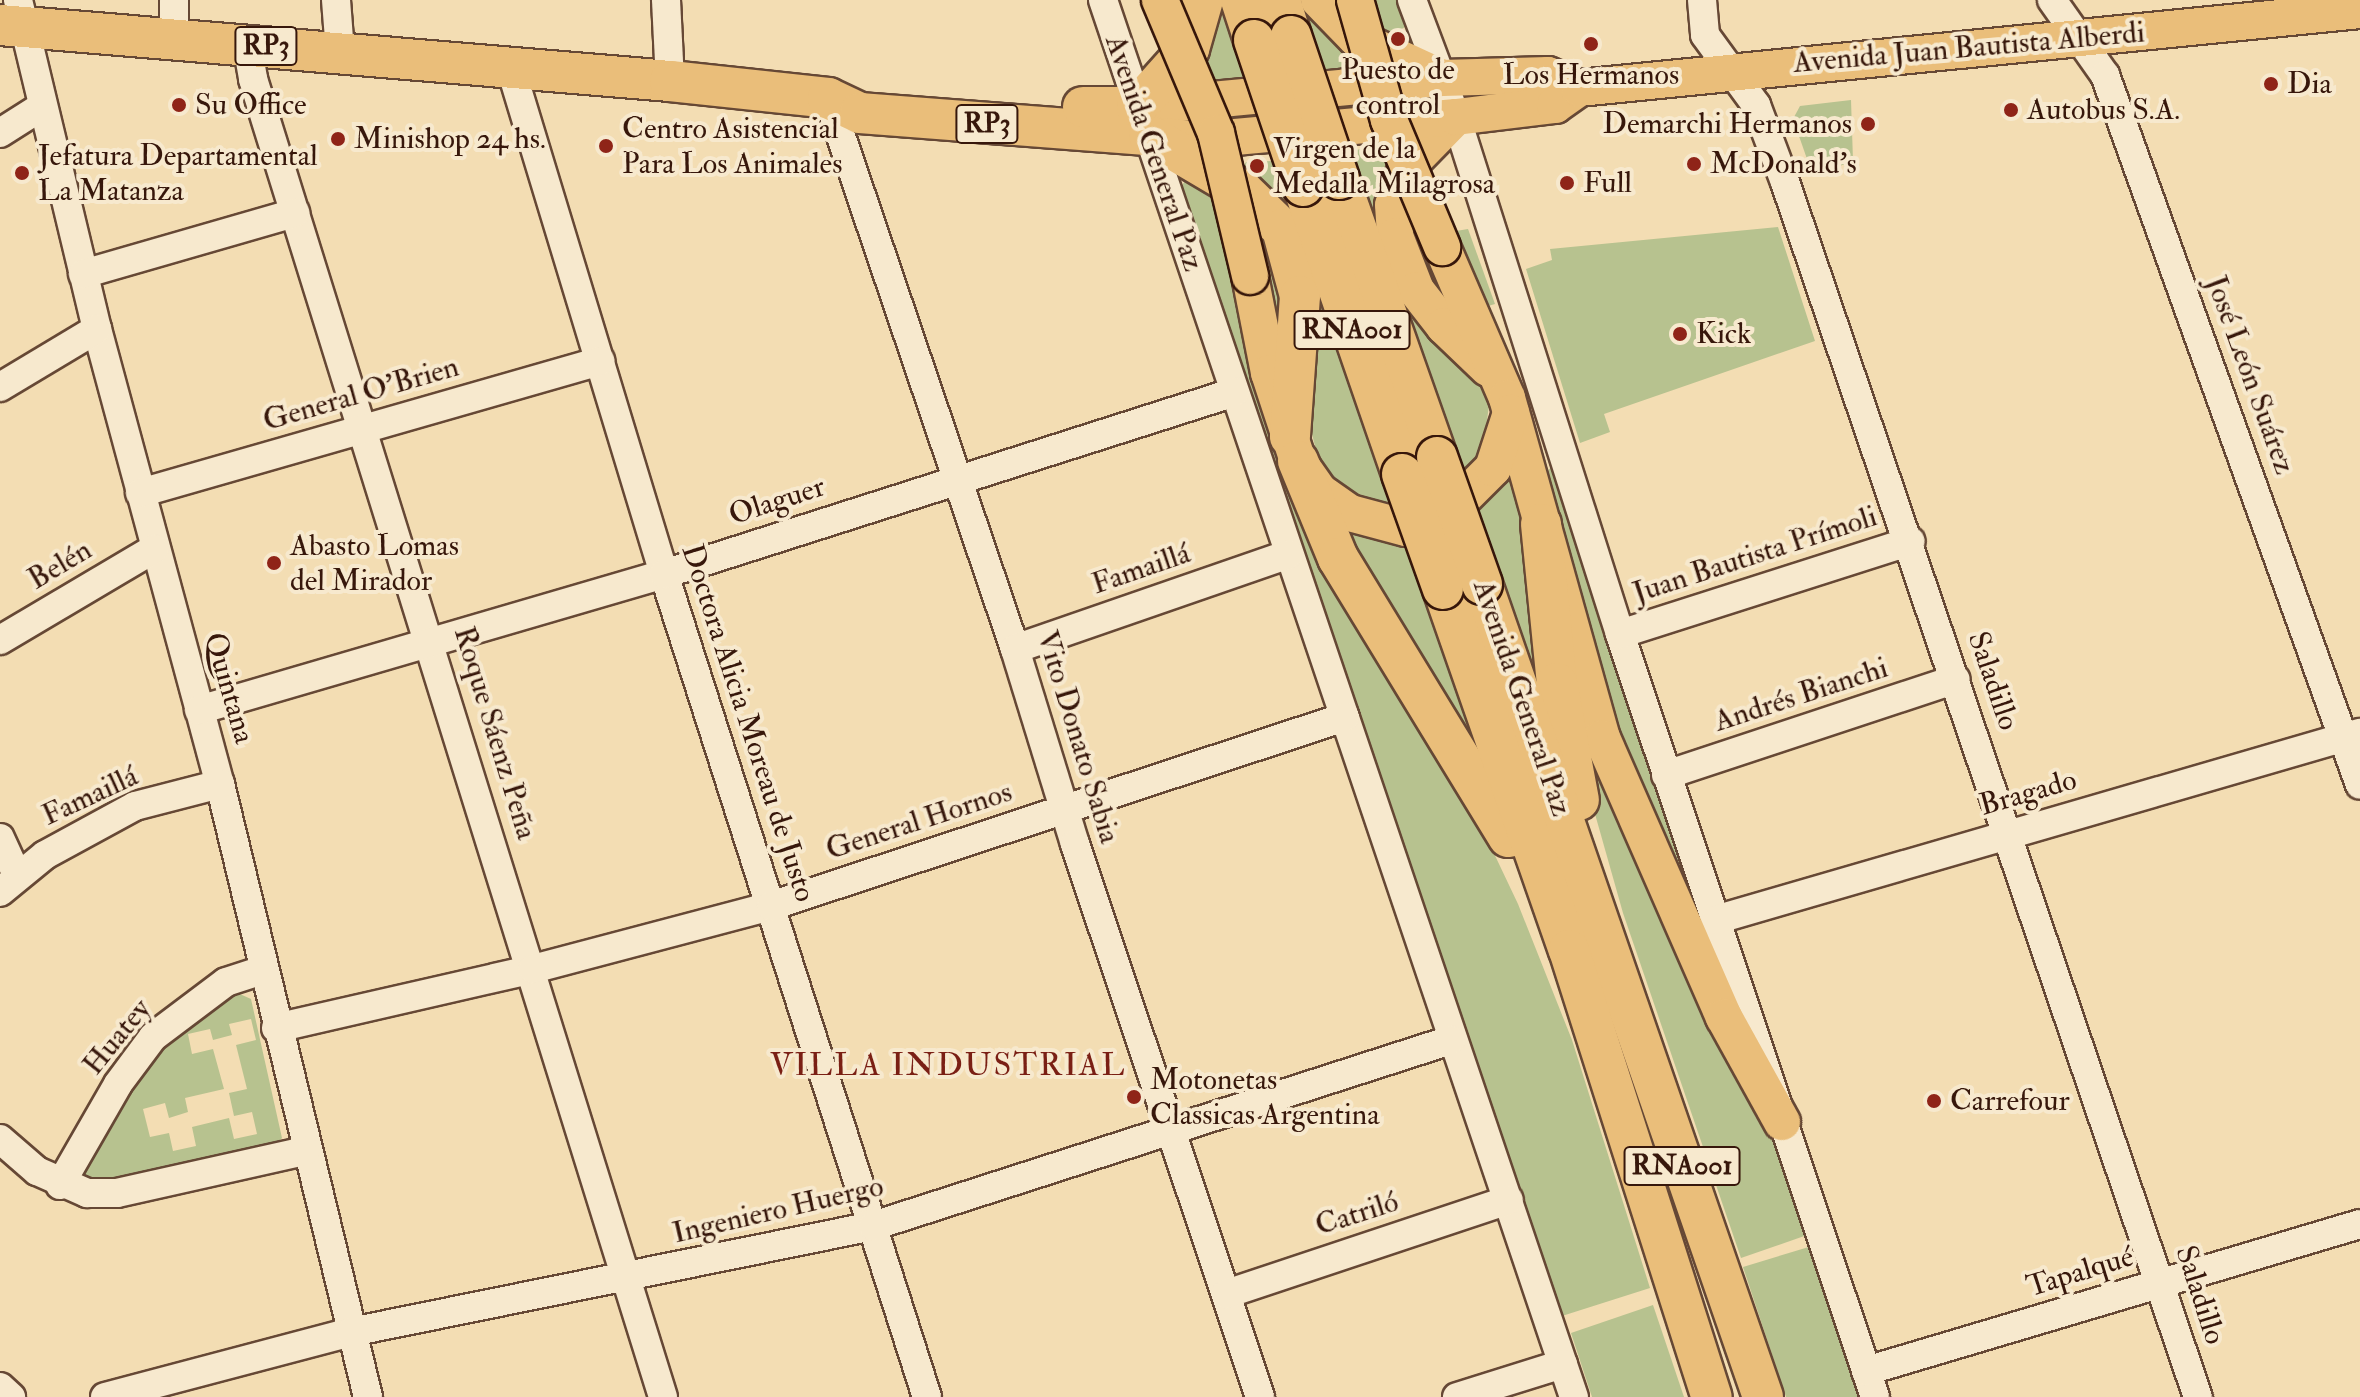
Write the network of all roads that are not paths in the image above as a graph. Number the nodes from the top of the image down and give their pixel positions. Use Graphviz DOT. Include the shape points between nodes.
graph roads {
  1 [pos="336,0"];
  2 [pos="666,0"];
  3 [pos="1103,0"];
  4 [pos="1160,0"];
  5 [pos="1203,0"];
  6 [pos="1241,0"];
  7 [pos="1319,0"];
  8 [pos="1355,0"];
  9 [pos="1412,0"];
  10 [pos="1702,0"];
  11 [pos="2052,0"];
  12 [pos="2298,8"];
  13 [pos="2360,10"];
  14 [pos="13,17"];
  15 [pos="174,19"];
  16 [pos="1275,25"];
  17 [pos="2075,39"];
  18 [pos="247,44"];
  19 [pos="340,52"];
  20 [pos="511,69"];
  21 [pos="1734,71"];
  22 [pos="1442,78"];
  23 [pos="670,81"];
  24 [pos="1579,88"];
  25 [pos="828,98"];
  26 [pos="41,107"];
  27 [pos="1456,117"];
  28 [pos="1143,121"];
  29 [pos="0,133"];
  30 [pos="1321,182"];
  31 [pos="295,213"];
  32 [pos="83,274"];
  33 [pos="97,329"];
  34 [pos="600,361"];
  35 [pos="1498,377"];
  36 [pos="0,387"];
  37 [pos="1235,392"];
  38 [pos="1511,411"];
  39 [pos="363,429"];
  40 [pos="1294,449"];
  41 [pos="956,478"];
  42 [pos="140,493"];
  43 [pos="1541,524"];
  44 [pos="1911,541"];
  45 [pos="154,549"];
  46 [pos="1289,554"];
  47 [pos="664,574"];
  48 [pos="1620,634"];
  49 [pos="0,640"];
  50 [pos="431,643"];
  51 [pos="1015,649"];
  52 [pos="1956,679"];
  53 [pos="199,710"];
  54 [pos="1345,717"];
  55 [pos="2352,735"];
  56 [pos="1666,775"];
  57 [pos="220,784"];
  58 [pos="2360,785"];
  59 [pos="1064,810"];
  60 [pos="2010,834"];
  61 [pos="0,838"];
  62 [pos="9,884"];
  63 [pos="771,906"];
  64 [pos="1715,920"];
  65 [pos="1586,942"];
  66 [pos="533,969"];
  67 [pos="262,970"];
  68 [pos="276,1028"];
  69 [pos="1451,1040"];
  70 [pos="1782,1122"];
  71 [pos="1174,1133"];
  72 [pos="0,1139"];
  73 [pos="305,1151"];
  74 [pos="60,1185"];
  75 [pos="1509,1200"];
  76 [pos="2360,1224"];
  77 [pos="873,1226"];
  78 [pos="630,1277"];
  79 [pos="2161,1283"];
  80 [pos="1226,1294"];
  81 [pos="351,1332"];
  82 [pos="1563,1364"];
  83 [pos="1870,1384"];
  84 [pos="0,1387"];
  85 [pos="11,1397"];
  86 [pos="105,1397"];
  87 [pos="368,1397"];
  88 [pos="663,1397"];
  89 [pos="927,1397"];
  90 [pos="1260,1397"];
  91 [pos="1457,1397"];
  92 [pos="1574,1397"];
  93 [pos="1712,1397"];
  94 [pos="1763,1397"];
  95 [pos="2198,1397"];
  1 -- 19 [label="street"];
  2 -- 23 [label="street"];
  3 -- 28 [label="street, Avenida General Paz"];
  4 -- 40 [label="main road, bridge" via="1216,133 1269,373"];
  5 -- 28 [label="highway" via="1189,49"];
  6 -- 16 [label="highway, Avenida General Paz / RNA001"];
  7 -- 22 [label="main road" via="1356,38"];
  8 -- 35 [label="main road, bridge" via="1389,120"];
  9 -- 22 [label="street"];
  10 -- 21 [label="street, Saladillo" via="1705,35"];
  11 -- 17 [label="street, José León Suárez"];
  12 -- 13 [label="main road, Avenida Juan Bautista Alberdi"];
  12 -- 17 [label="main road, Avenida Juan Bautista Alberdi"];
  14 -- 15 [label="highway, RP3"];
  14 -- 26 [label="street, Quintana"];
  15 -- 18 [label="highway, RP3"];
  16 -- 30 [label="highway, Avenida General Paz / RNA001, bridge"];
  17 -- 21 [label="main road, Avenida Juan Bautista Alberdi"];
  17 -- 55 [label="street, José León Suárez" via="2105,75"];
  18 -- 19 [label="highway, RP3"];
  18 -- 31 [label="street, Roque Sáenz Peña"];
  19 -- 20 [label="highway, RP3"];
  20 -- 23 [label="highway, RP3"];
  20 -- 34 [label="street, Doctora Alicia Moreau de Justo"];
  21 -- 24 [label="main road, Avenida Juan Bautista Alberdi"];
  21 -- 44 [label="street, Saladillo" via="1756,105"];
  22 -- 24 [label="main road, Avenida Juan Bautista Alberdi" via="1548,75"];
  22 -- 27 [label="street"];
  22 -- 28 [label="main road, Avenida Juan Bautista Alberdi"];
  23 -- 25 [label="highway, RP3"];
  24 -- 27 [label="main road, Avenida Juan Bautista Alberdi" via="1555,105"];
  25 -- 28 [label="highway, RP3" via="852,91"];
  25 -- 41 [label="street, Vito Donato Sabia"];
  26 -- 29 [label="street"];
  26 -- 32 [label="street, Quintana"];
  27 -- 28 [label="main road, Avenida Juan Bautista Alberdi" via="1202,140"];
  27 -- 35 [label="main road" via="1406,168 1393,205 1395,236 1416,290 1444,326"];
  27 -- 48 [label="street"];
  28 -- 37 [label="street, Avenida General Paz"];
  28 -- 40 [label="highway" via="1242,190 1282,229 1300,296"];
  30 -- 65 [label="highway, Avenida General Paz / RNA001, bridge" via="1402,474"];
  30 -- 65 [label="highway, Avenida General Paz / RNA001, bridge" via="1437,457 1482,584"];
  31 -- 32 [label="street"];
  31 -- 39 [label="street, Roque Sáenz Peña"];
  32 -- 33 [label="street, Quintana"];
  33 -- 36 [label="street"];
  33 -- 42 [label="street, Quintana"];
  34 -- 39 [label="street, General O'Brien"];
  34 -- 47 [label="street, Doctora Alicia Moreau de Justo"];
  35 -- 38 [label="main road"];
  37 -- 41 [label="street, Olaguer"];
  37 -- 46 [label="street, Avenida General Paz"];
  38 -- 40 [label="main road" via="1493,468 1461,505 1424,527 1375,524 1350,513 1320,492"];
  38 -- 43 [label="main road"];
  39 -- 42 [label="street, General O'Brien"];
  39 -- 50 [label="street, Roque Sáenz Peña"];
  40 -- 65 [label="highway" via="1338,558"];
  41 -- 47 [label="street, Olaguer"];
  41 -- 51 [label="street, Vito Donato Sabia"];
  42 -- 45 [label="street, Quintana"];
  43 -- 65 [label="highway"];
  43 -- 70 [label="main road" via="1602,738 1724,1017"];
  44 -- 48 [label="street, Juan Bautista Prímoli"];
  44 -- 52 [label="street, Saladillo"];
  45 -- 49 [label="street, Belén"];
  45 -- 53 [label="street, Quintana"];
  46 -- 51 [label="street, Famaillá"];
  46 -- 54 [label="street, Avenida General Paz"];
  47 -- 50 [label="street, Olaguer"];
  47 -- 63 [label="street, Doctora Alicia Moreau de Justo"];
  48 -- 56 [label="street"];
  50 -- 53 [label="street, Olaguer"];
  50 -- 66 [label="street, Roque Sáenz Peña"];
  51 -- 59 [label="street, Vito Donato Sabia"];
  52 -- 56 [label="street, Andrés Bianchi"];
  52 -- 60 [label="street, Saladillo"];
  53 -- 57 [label="street, Quintana"];
  54 -- 59 [label="street, General Hornos"];
  54 -- 69 [label="street, Avenida General Paz"];
  55 -- 58 [label="street, José León Suárez"];
  55 -- 60 [label="street, Bragado"];
  56 -- 64 [label="street"];
  57 -- 62 [label="street, Famaillá" via="135,806"];
  57 -- 67 [label="street, Quintana"];
  59 -- 63 [label="street, General Hornos"];
  59 -- 71 [label="street, Vito Donato Sabia"];
  60 -- 64 [label="street, Bragado"];
  60 -- 79 [label="street, Saladillo"];
  61 -- 62 [label="street"];
  63 -- 66 [label="street, General Hornos"];
  63 -- 77 [label="street, Doctora Alicia Moreau de Justo"];
  64 -- 70 [label="street"];
  65 -- 93 [label="highway, Avenida General Paz / RNA001"];
  65 -- 94 [label="highway, Avenida General Paz / RNA001"];
  66 -- 68 [label="street, General Hornos"];
  66 -- 78 [label="street, Roque Sáenz Peña"];
  67 -- 68 [label="street, Quintana"];
  67 -- 74 [label="street, Huatey" via="226,982 153,1037 118,1084"];
  68 -- 73 [label="street, Quintana"];
  69 -- 71 [label="street, Ingeniero Huergo"];
  69 -- 75 [label="street, Avenida General Paz"];
  70 -- 83 [label="street"];
  71 -- 77 [label="street, Ingeniero Huergo"];
  71 -- 80 [label="street, Vito Donato Sabia"];
  72 -- 74 [label="street"];
  73 -- 74 [label="street" via="117,1193 87,1193"];
  73 -- 81 [label="street, Quintana"];
  75 -- 80 [label="street, Catriló"];
  75 -- 82 [label="street, Avenida General Paz"];
  76 -- 79 [label="street, Tapalqué"];
  77 -- 78 [label="street, Ingeniero Huergo"];
  77 -- 89 [label="street, Doctora Alicia Moreau de Justo"];
  78 -- 81 [label="street, Ingeniero Huergo"];
  78 -- 88 [label="street, Roque Sáenz Peña"];
  79 -- 83 [label="street, Tapalqué"];
  79 -- 95 [label="street, Saladillo"];
  80 -- 90 [label="street, Vito Donato Sabia"];
  81 -- 86 [label="street, Ingeniero Huergo"];
  81 -- 87 [label="street, Quintana"];
  82 -- 91 [label="street"];
  82 -- 92 [label="street, Avenida General Paz"];
  84 -- 85 [label="street"];
}
